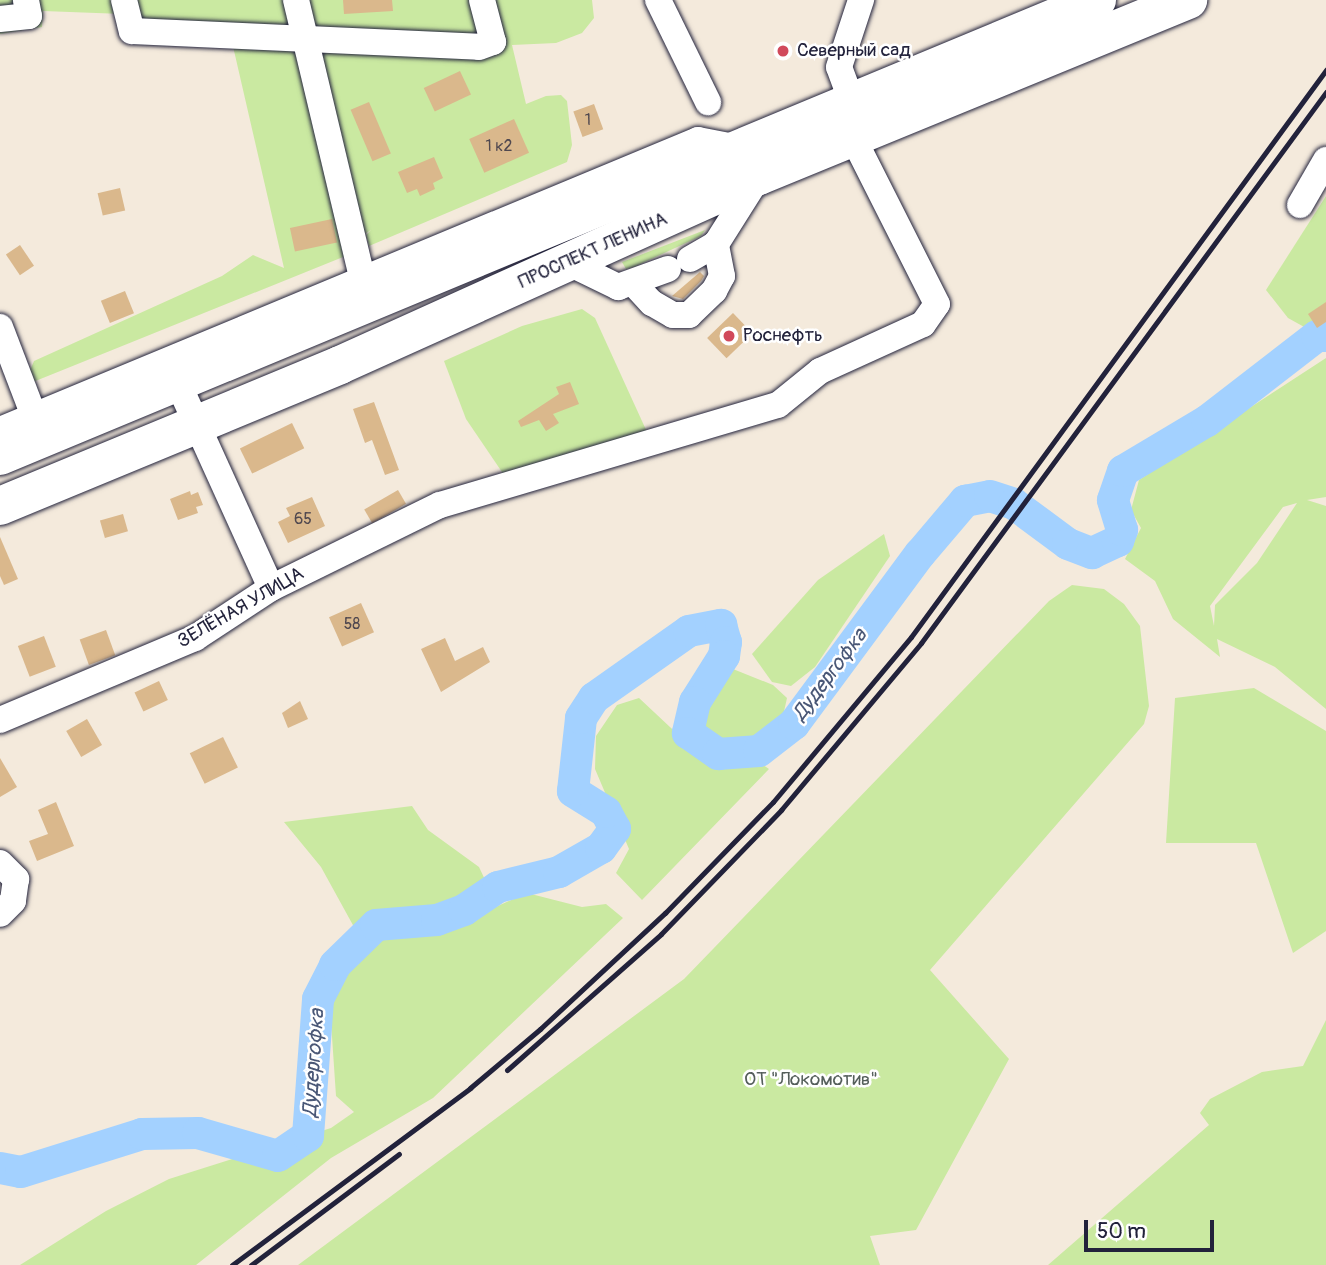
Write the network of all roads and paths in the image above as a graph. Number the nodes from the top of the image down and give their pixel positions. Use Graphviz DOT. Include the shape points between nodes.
graph roads {
  1 [pos="124,0"];
  2 [pos="296,0"];
  3 [pos="482,0"];
  4 [pos="658,0"];
  5 [pos="861,0"];
  6 [pos="1097,0"];
  7 [pos="1188,0"];
  8 [pos="28,8"];
  9 [pos="0,19"];
  10 [pos="306,41"];
  11 [pos="708,102"];
  12 [pos="853,122"];
  13 [pos="1326,160"];
  14 [pos="752,162"];
  15 [pos="1300,205"];
  16 [pos="716,244"];
  17 [pos="569,263"];
  18 [pos="363,282"];
  19 [pos="634,284"];
  20 [pos="0,327"];
  21 [pos="178,383"];
  22 [pos="34,416"];
  23 [pos="196,426"];
  24 [pos="0,430"];
  25 [pos="0,456"];
  26 [pos="0,506"];
  27 [pos="271,588"];
  28 [pos="0,720"];
  29 [pos="0,863"];
  30 [pos="7,907"];
  1 -- 10 [label="street" via="132,31"];
  2 -- 10 [label="street"];
  3 -- 10 [label="street" via="494,42 479,47"];
  4 -- 11 [label="street"];
  5 -- 12 [label="street" via="839,67"];
  6 -- 12 [label="highway, ПРОСПЕКТ ЛЕНИНА"];
  7 -- 12 [label="highway, ПРОСПЕКТ ЛЕНИНА"];
  8 -- 9 [label="street"];
  10 -- 18 [label="street"];
  12 -- 14 [label="highway, ПРОСПЕКТ ЛЕНИНА"];
  12 -- 27 [label="street, ЗЕЛЁНАЯ УЛИЦА" via="937,304 923,324 820,371 778,405 440,505"];
  13 -- 15 [label="street"];
  14 -- 16 [label="street"];
  14 -- 17 [label="highway, ПРОСПЕКТ ЛЕНИНА"];
  14 -- 18 [label="street" via="698,140 624,158 458,228"];
  14 -- 21 [label="highway, ПРОСПЕКТ ЛЕНИНА"];
  16 -- 19 [label="street"];
  16 -- 19 [label="street" via="722,275 714,291 689,315 673,315 652,303"];
  17 -- 19 [label="street" via="618,288"];
  17 -- 23 [label="highway, ПРОСПЕКТ ЛЕНИНА"];
  18 -- 22 [label="street"];
  20 -- 22 [label="street"];
  21 -- 23 [label="street"];
  21 -- 25 [label="highway, ПРОСПЕКТ ЛЕНИНА"];
  22 -- 24 [label="street"];
  23 -- 26 [label="highway, ПРОСПЕКТ ЛЕНИНА"];
  23 -- 27 [label="street"];
  27 -- 28 [label="street, ЗЕЛЁНАЯ УЛИЦА" via="195,638"];
  29 -- 30 [label="street" via="16,879"];
}
